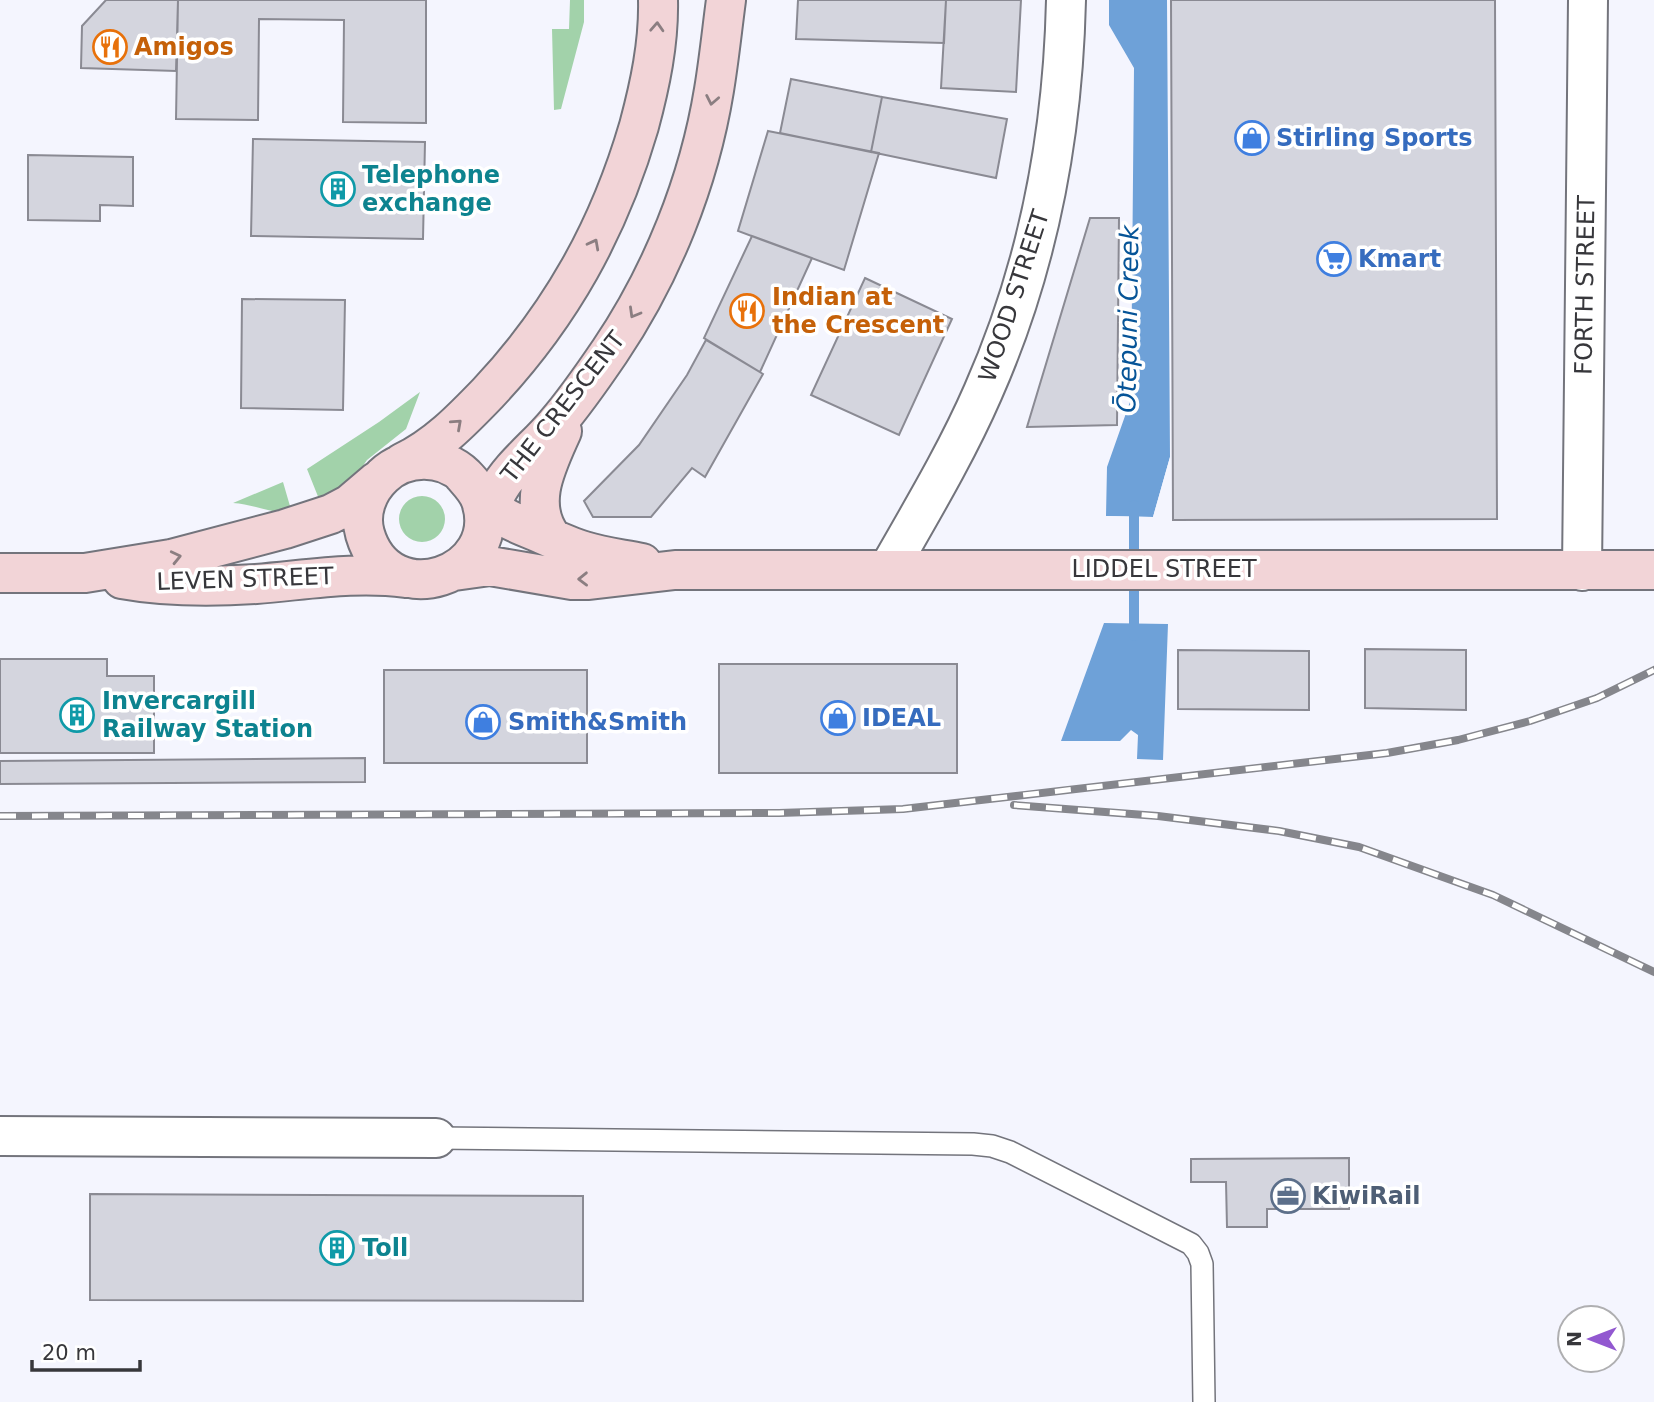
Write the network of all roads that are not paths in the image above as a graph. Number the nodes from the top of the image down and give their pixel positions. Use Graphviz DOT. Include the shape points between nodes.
graph roads {
  1 [pos="658,0"];
  2 [pos="726,0"];
  3 [pos="1066,0"];
  4 [pos="1588,0"];
  5 [pos="577,397"];
  6 [pos="389,472"];
  7 [pos="486,520"];
  8 [pos="552,538"];
  9 [pos="675,570"];
  10 [pos="888,570"];
  11 [pos="1654,570"];
  12 [pos="454,571"];
  13 [pos="1582,571"];
  14 [pos="0,573"];
  15 [pos="85,573"];
  16 [pos="407,578"];
  17 [pos="0,1136"];
  18 [pos="436,1138"];
  19 [pos="1203,1402"];
  6 -- 1 [label="street, one-way" via="430,448 465,417 525,351 573,283 626,169 654,56"];
  2 -- 5 [label="street, THE CRESCENT, one-way" via="714,90 688,195 633,316"];
  3 -- 10 [label="street, WOOD STREET" via="1055,146 1024,283 983,393"];
  4 -- 13 [label="street, FORTH STREET"];
  5 -- 7 [label="street, THE CRESCENT" via="505,479"];
  5 -- 8 [label="street" via="540,487 541,519"];
  6 -- 7 [label="street" via="417,460 449,466 474,488"];
  15 -- 6 [label="street, LEVEN STREET, one-way" via="171,559 331,514"];
  6 -- 16 [label="street" via="369,494 364,528 378,560"];
  7 -- 8 [label="street, LIDDEL STREET" via="505,518"];
  7 -- 12 [label="street" via="471,555"];
  8 -- 9 [label="street, LIDDEL STREET" via="586,552"];
  9 -- 10 [label="street, LIDDEL STREET"];
  9 -- 12 [label="street, LIDDEL STREET, one-way" via="589,580 490,566"];
  10 -- 13 [label="street, LIDDEL STREET"];
  11 -- 13 [label="street, LIDDEL STREET"];
  12 -- 16 [label="street" via="439,578"];
  14 -- 15 [label="street, LEVEN STREET"];
  15 -- 16 [label="street, LEVEN STREET" via="159,586 258,584 349,575"];
  17 -- 18 [label="street"];
  18 -- 19 [label="lane" via="973,1144 1010,1152 1191,1244 1202,1264"];
}
